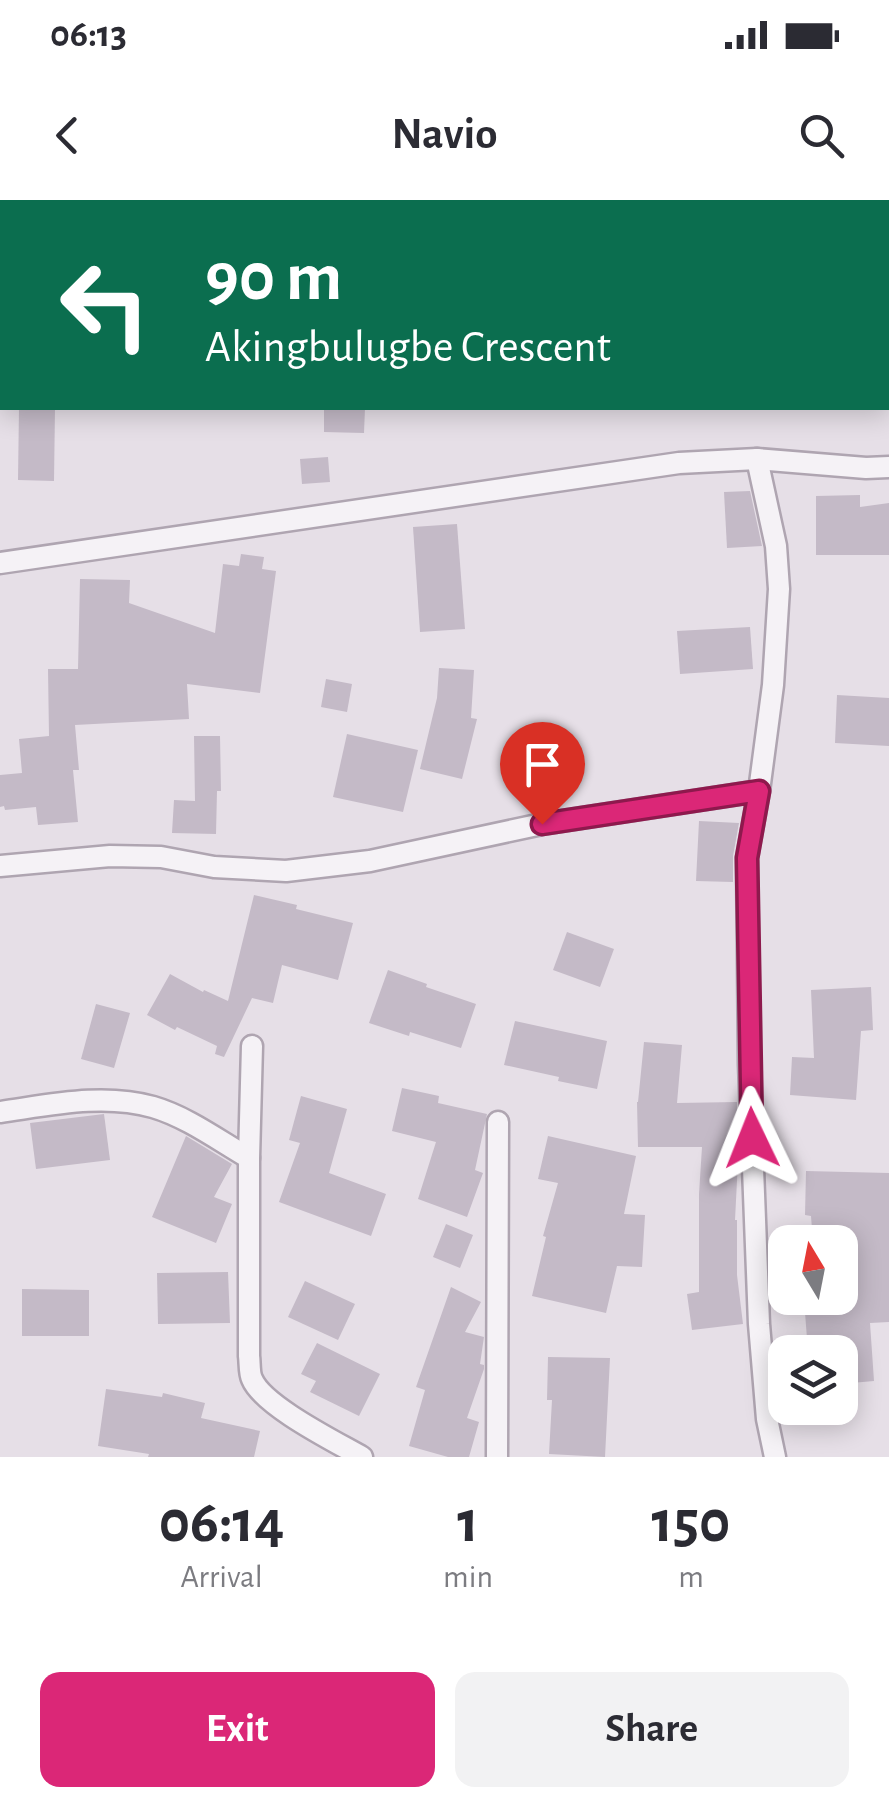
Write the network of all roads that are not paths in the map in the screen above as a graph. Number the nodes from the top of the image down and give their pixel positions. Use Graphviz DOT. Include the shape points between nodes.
graph roads {
  1 [pos="757,459"];
  2 [pos="889,466"];
  3 [pos="0,563"];
  4 [pos="759,791"];
  5 [pos="0,866"];
  6 [pos="252,1046"];
  7 [pos="0,1112"];
  8 [pos="498,1122"];
  9 [pos="248,1158"];
  10 [pos="362,1457"];
  11 [pos="496,1457"];
  12 [pos="774,1457"];
  1 -- 2 [label="street"];
  1 -- 3 [label="street" via="679,463"];
  1 -- 4 [label="street" via="779,589"];
  4 -- 5 [label="street" via="286,871 110,856"];
  4 -- 12 [label="street" via="747,858 749,1064 759,1324"];
  6 -- 9 [label="street"];
  7 -- 9 [label="street" via="123,1101 181,1118"];
  8 -- 11 [label="street"];
  9 -- 10 [label="street" via="252,1380 267,1398"];
}
